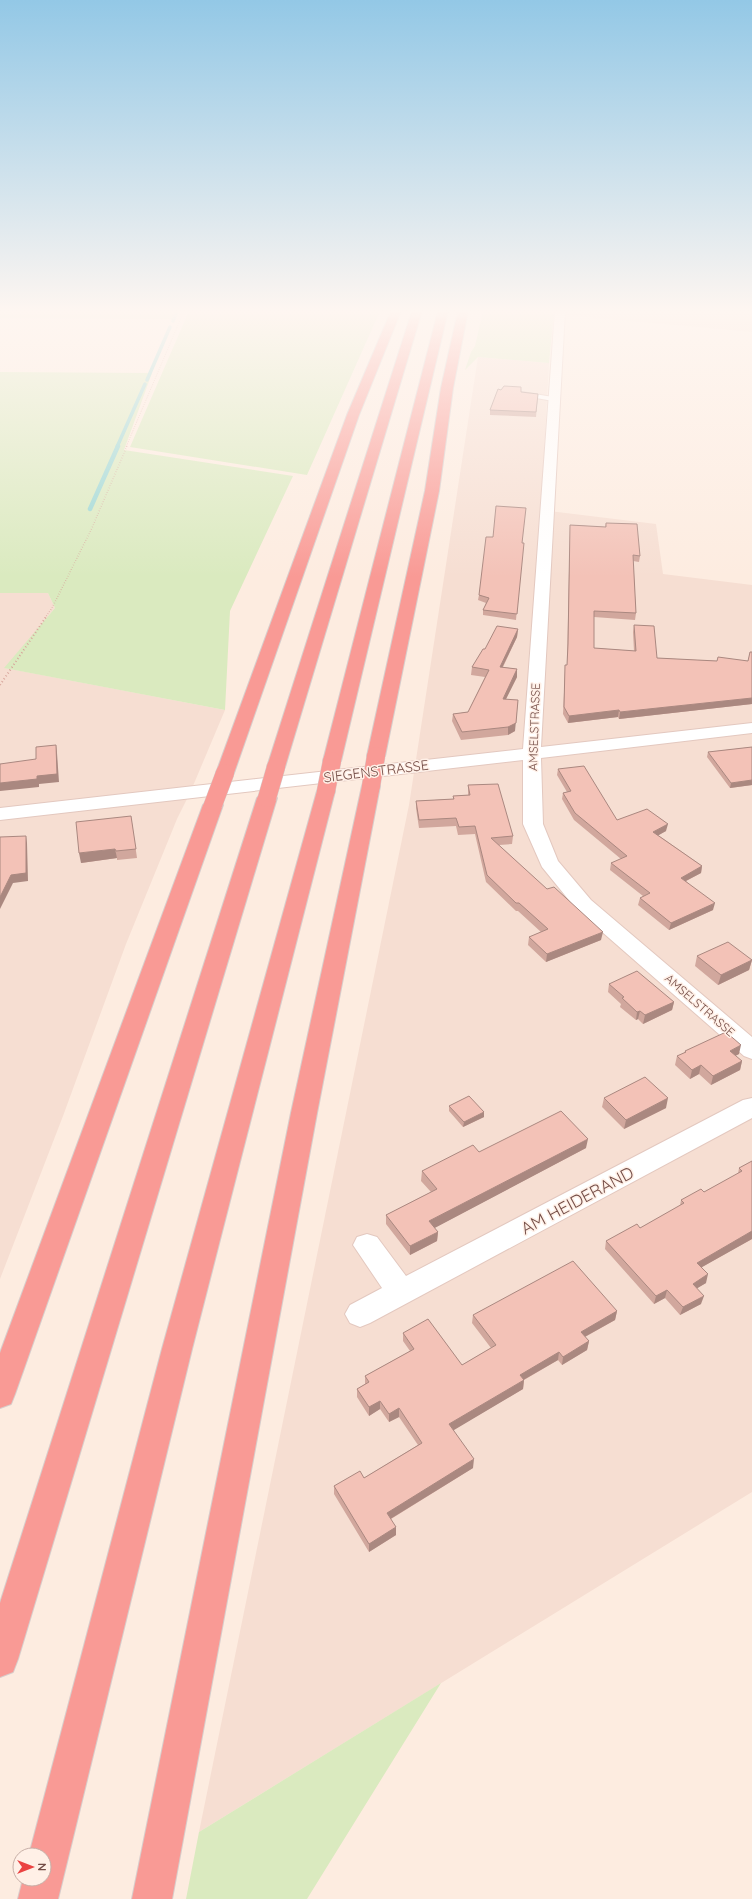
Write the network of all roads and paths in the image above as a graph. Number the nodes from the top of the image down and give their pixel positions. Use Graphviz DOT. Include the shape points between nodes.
graph roads {
  1 [pos="553,399"];
  2 [pos="146,400"];
  3 [pos="359,400"];
  4 [pos="390,400"];
  5 [pos="422,400"];
  6 [pos="445,400"];
  7 [pos="0,685"];
  8 [pos="752,728"];
  9 [pos="532,753"];
  10 [pos="0,814"];
  11 [pos="752,1050"];
  12 [pos="752,1107"];
  13 [pos="367,1245"];
  14 [pos="401,1292"];
  15 [pos="360,1314"];
  16 [pos="0,1394"];
  17 [pos="0,1659"];
  18 [pos="51,1847"];
  19 [pos="41,1887"];
  20 [pos="38,1899"];
  21 [pos="152,1899"];
  1 -- 9 [label="street, AMSELSTRASSE"];
  2 -- 7 [label="path" via="92,528 52,608"];
  3 -- 16 [label="highway, bridge"];
  4 -- 17 [label="highway, bridge"];
  5 -- 18 [label="highway, bridge" via="326,791 179,1341"];
  6 -- 21 [label="highway, bridge" via="432,491 304,1113"];
  8 -- 9 [label="street, SIEGENSTRASSE"];
  9 -- 10 [label="street, SIEGENSTRASSE"];
  9 -- 11 [label="street, AMSELSTRASSE" via="533,824 549,863 584,904"];
  12 -- 14 [label="street, AM HEIDERAND"];
  13 -- 14 [label="street"];
  14 -- 15 [label="street, AM HEIDERAND"];
  19 -- 20 [label="highway"];
}
